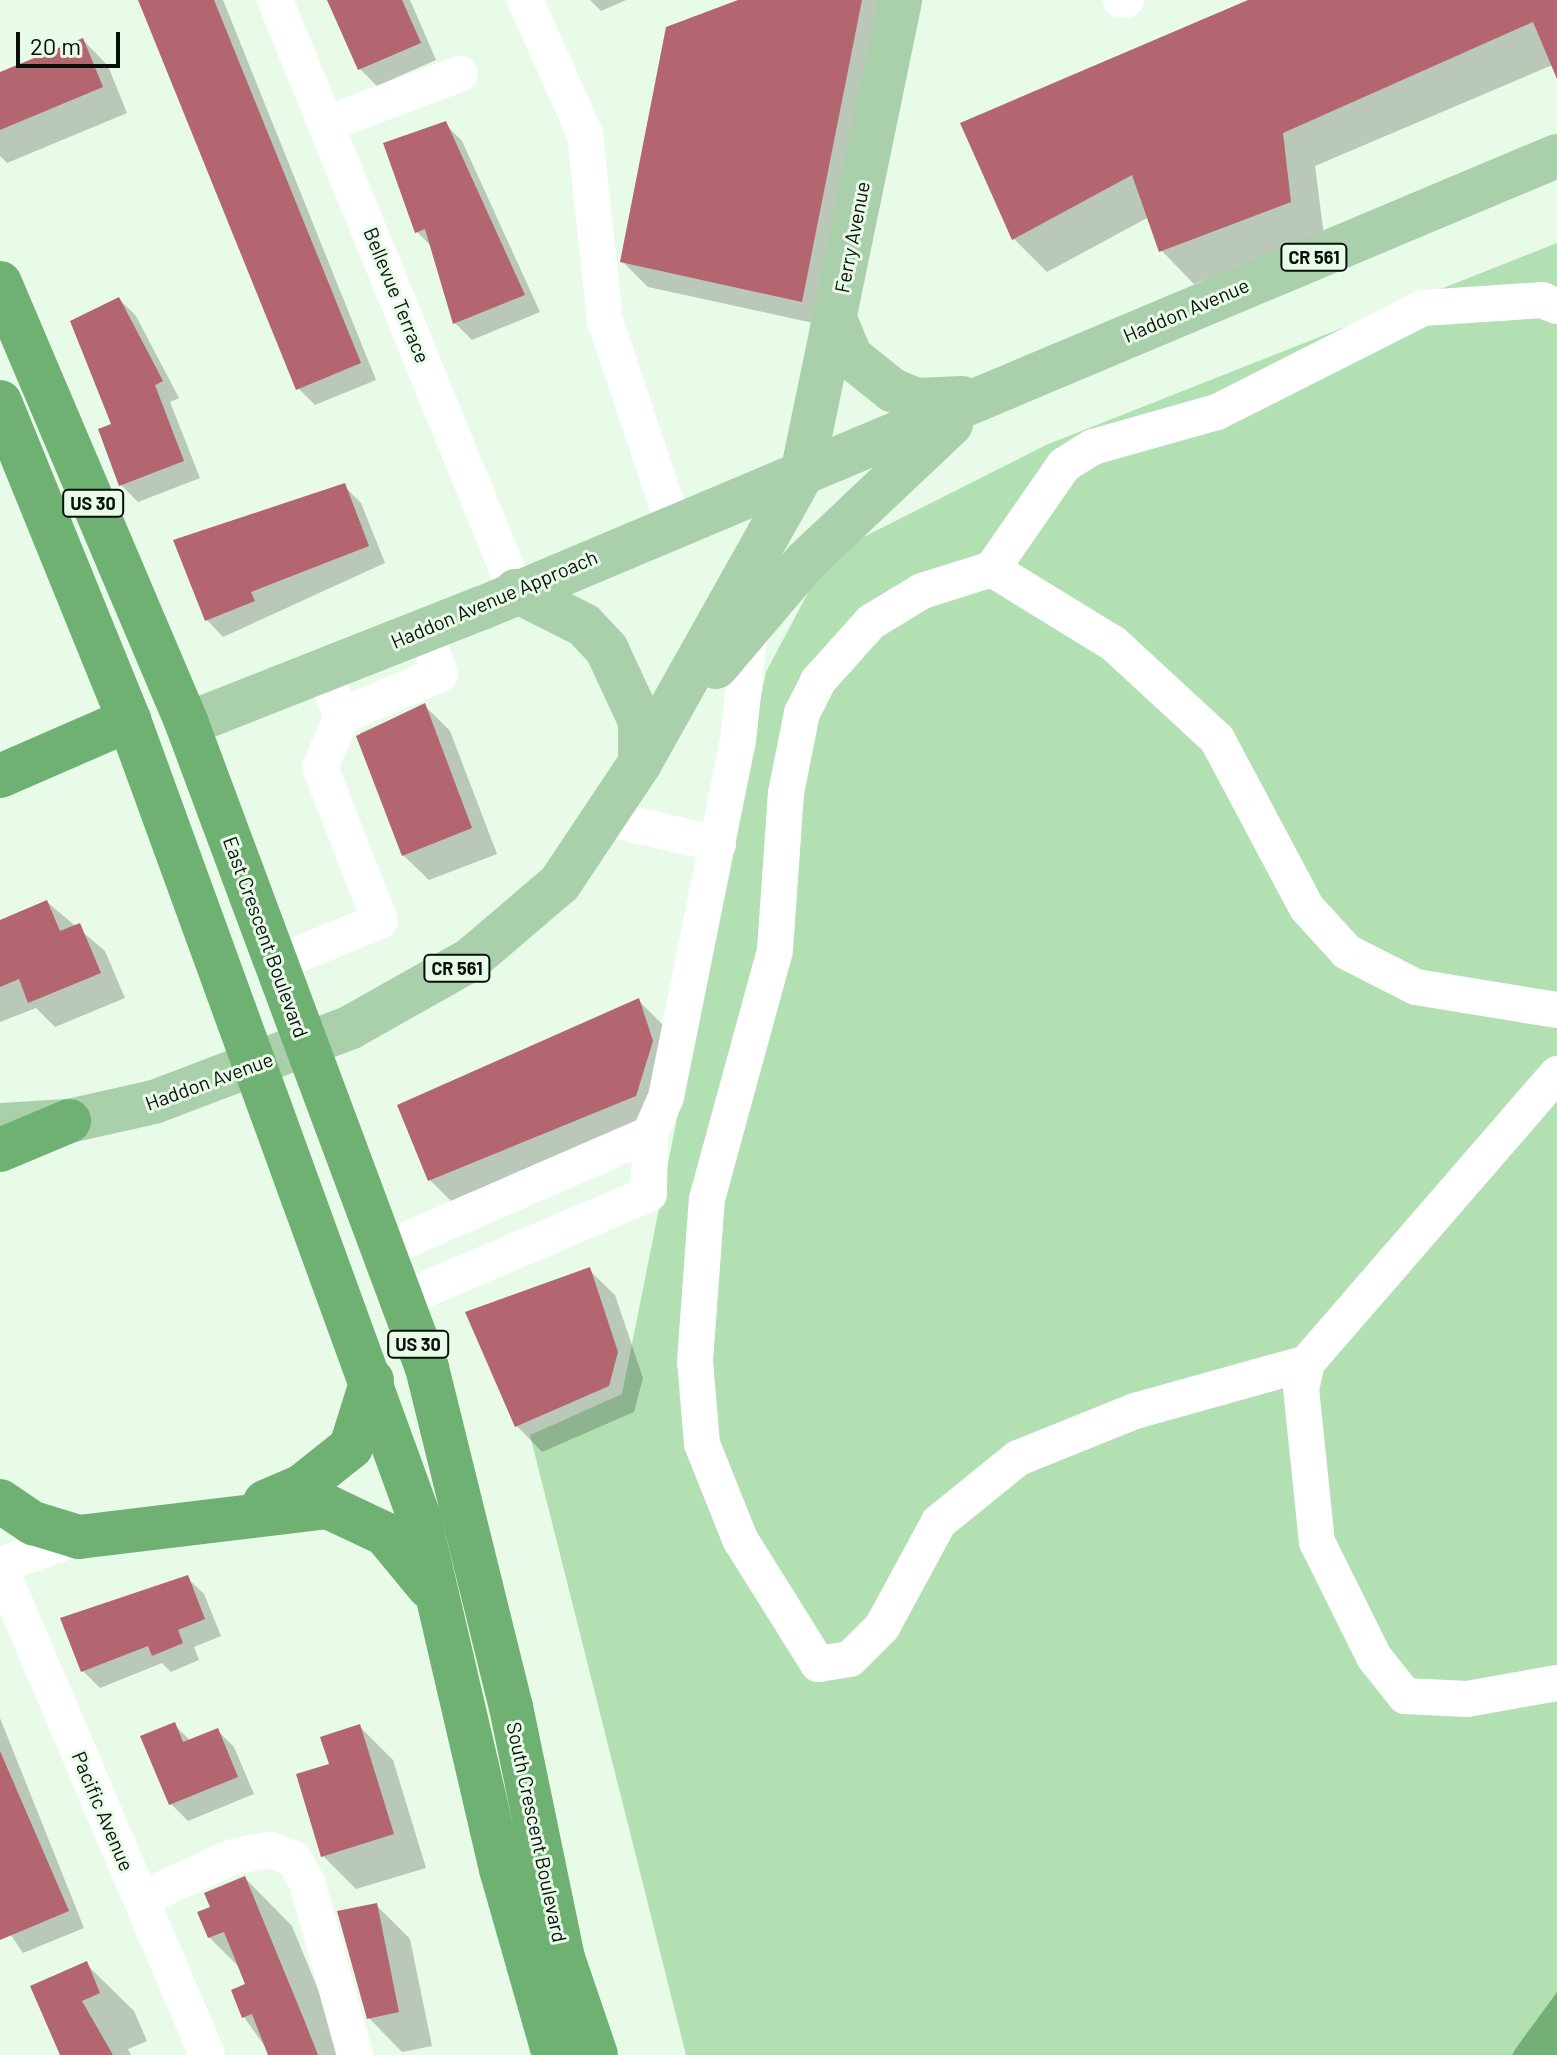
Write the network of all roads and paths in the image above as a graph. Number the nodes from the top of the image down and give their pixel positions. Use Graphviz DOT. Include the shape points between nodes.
graph roads {
  1 [pos="275,0"];
  2 [pos="525,0"];
  3 [pos="900,0"];
  4 [pos="460,74"];
  5 [pos="326,124"];
  6 [pos="1557,156"];
  7 [pos="0,283"];
  8 [pos="1557,306"];
  9 [pos="835,319"];
  10 [pos="992,390"];
  11 [pos="0,402"];
  12 [pos="802,474"];
  13 [pos="673,523"];
  14 [pos="992,569"];
  15 [pos="516,591"];
  16 [pos="750,627"];
  17 [pos="425,630"];
  18 [pos="322,670"];
  19 [pos="342,716"];
  20 [pos="129,720"];
  21 [pos="187,724"];
  22 [pos="640,763"];
  23 [pos="0,776"];
  24 [pos="605,818"];
  25 [pos="718,844"];
  26 [pos="277,963"];
  27 [pos="1557,1010"];
  28 [pos="1557,1074"];
  29 [pos="69,1121"];
  30 [pos="0,1125"];
  31 [pos="650,1134"];
  32 [pos="0,1150"];
  33 [pos="383,1250"];
  34 [pos="401,1300"];
  35 [pos="1307,1363"];
  36 [pos="372,1380"];
  37 [pos="0,1501"];
  38 [pos="235,1516"];
  39 [pos="79,1537"];
  40 [pos="0,1566"];
  41 [pos="485,1606"];
  42 [pos="441,1607"];
  43 [pos="1557,1683"];
  44 [pos="141,1899"];
  45 [pos="207,2055"];
  46 [pos="355,2055"];
  47 [pos="554,2055"];
  48 [pos="596,2055"];
  1 -- 5 [label="street, Bellevue Terrace"];
  2 -- 13 [label="street" via="585,134 605,320"];
  3 -- 9 [label="main road, Ferry Avenue"];
  4 -- 5 [label="street"];
  5 -- 15 [label="street, Bellevue Terrace"];
  6 -- 10 [label="main road, Haddon Avenue / CR 561"];
  7 -- 21 [label="highway, East Crescent Boulevard / US 30"];
  8 -- 14 [label="street" via="1542,300 1423,308 1217,412 1093,447 1064,465"];
  9 -- 10 [label="main road" via="851,357 892,390 949,401"];
  9 -- 12 [label="main road, Ferry Avenue"];
  10 -- 12 [label="main road, Haddon Avenue / CR 561"];
  10 -- 16 [label="main road, Haddon Avenue / CR 561" via="892,474"];
  11 -- 20 [label="highway, US 30"];
  12 -- 13 [label="main road, Haddon Avenue Approach"];
  12 -- 22 [label="main road, Haddon Avenue / CR 561"];
  13 -- 15 [label="main road, Haddon Avenue Approach"];
  14 -- 27 [label="street" via="1114,644 1217,739 1307,908 1347,952 1416,987"];
  14 -- 35 [label="street" via="922,591 871,622 818,681 802,713 786,793 775,950 707,1199 695,1361 707,1458 769,1596 818,1664 832,1667 882,1627 939,1522 1018,1458 1135,1411"];
  15 -- 17 [label="main road, Haddon Avenue Approach"];
  15 -- 22 [label="main road" via="584,625 607,650 640,721"];
  16 -- 22 [label="main road, Haddon Avenue / CR 561"];
  16 -- 25 [label="street"];
  17 -- 18 [label="main road, Haddon Avenue Approach"];
  17 -- 19 [label="street" via="440,674"];
  18 -- 19 [label="street"];
  18 -- 21 [label="main road, Haddon Avenue Approach"];
  19 -- 26 [label="street" via="320,767 380,921"];
  20 -- 23 [label="highway"];
  20 -- 36 [label="highway, US 30"];
  21 -- 26 [label="highway, East Crescent Boulevard / US 30"];
  22 -- 24 [label="main road, Haddon Avenue / CR 561"];
  24 -- 25 [label="street"];
  24 -- 29 [label="main road, Haddon Avenue / CR 561" via="527,918 417,992 205,1086"];
  25 -- 31 [label="street" via="666,1097"];
  26 -- 33 [label="highway, East Crescent Boulevard / US 30"];
  28 -- 35 [label="street"];
  29 -- 30 [label="main road, Haddon Avenue / CR 561"];
  29 -- 32 [label="highway"];
  31 -- 33 [label="street"];
  31 -- 34 [label="street" via="649,1194"];
  33 -- 34 [label="highway, East Crescent Boulevard / US 30"];
  34 -- 41 [label="highway, East Crescent Boulevard / US 30" via="427,1368"];
  35 -- 43 [label="street" via="1304,1456 1317,1542 1374,1657 1405,1696 1467,1699"];
  36 -- 38 [label="highway" via="351,1447 302,1486"];
  36 -- 42 [label="highway, US 30" via="419,1517"];
  37 -- 39 [label="highway" via="44,1528"];
  38 -- 39 [label="highway" via="125,1537"];
  38 -- 42 [label="highway" via="297,1505 358,1516 408,1555"];
  39 -- 40 [label="street"];
  40 -- 44 [label="street, Pacific Avenue"];
  41 -- 48 [label="highway, South Crescent Boulevard / US 30" via="563,1958"];
  42 -- 47 [label="highway, South Crescent Boulevard / US 30" via="501,1869"];
  44 -- 45 [label="street, Pacific Avenue"];
  44 -- 46 [label="street" via="232,1857 269,1850 294,1859 307,1882"];
}
